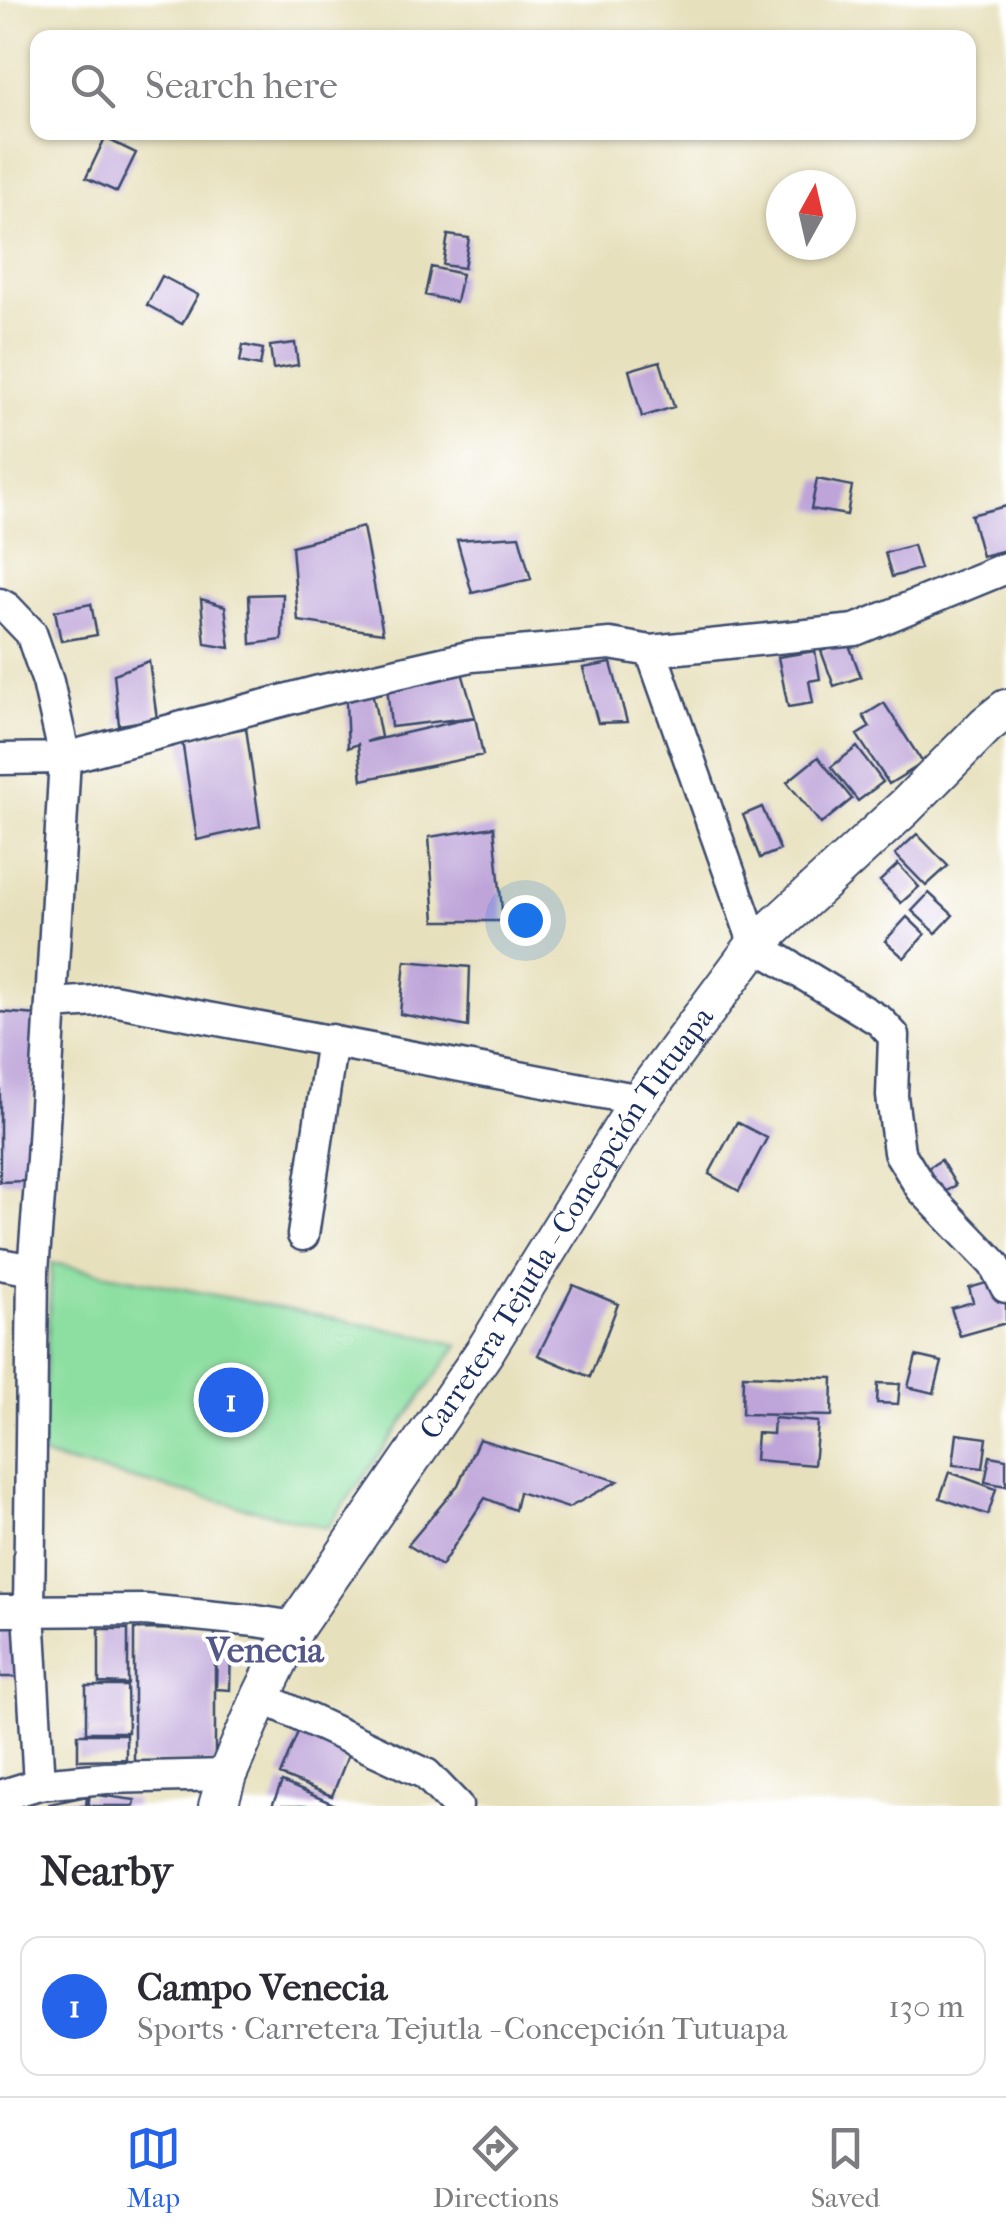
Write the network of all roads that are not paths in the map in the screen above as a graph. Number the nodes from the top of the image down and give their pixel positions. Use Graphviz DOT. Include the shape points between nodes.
graph roads {
  1 [pos="1006,568"];
  2 [pos="0,604"];
  3 [pos="651,651"];
  4 [pos="1006,709"];
  5 [pos="65,758"];
  6 [pos="0,759"];
  7 [pos="755,946"];
  8 [pos="50,1004"];
  9 [pos="332,1040"];
  10 [pos="640,1100"];
  11 [pos="303,1235"];
  12 [pos="0,1264"];
  13 [pos="33,1270"];
  14 [pos="1006,1287"];
  15 [pos="14,1611"];
  16 [pos="295,1628"];
  17 [pos="261,1697"];
  18 [pos="39,1784"];
  19 [pos="223,1790"];
  20 [pos="0,1796"];
  21 [pos="457,1806"];
  1 -- 3 [label="street" via="855,630"];
  2 -- 5 [label="street" via="31,633"];
  3 -- 5 [label="street" via="610,644 472,656"];
  3 -- 7 [label="street"];
  4 -- 7 [label="street, Carretera Tejutla - Concepción Tutuapa"];
  5 -- 6 [label="street"];
  5 -- 8 [label="street"];
  7 -- 10 [label="street, Carretera Tejutla - Concepción Tutuapa"];
  7 -- 14 [label="street" via="880,1020 894,1036 899,1152 921,1188 994,1264"];
  8 -- 9 [label="street" via="113,1000"];
  8 -- 13 [label="street"];
  9 -- 10 [label="street"];
  9 -- 11 [label="street"];
  10 -- 16 [label="street, Carretera Tejutla - Concepción Tutuapa" via="485,1351"];
  12 -- 13 [label="street"];
  13 -- 15 [label="street"];
  15 -- 16 [label="street" via="145,1610"];
  15 -- 18 [label="street"];
  16 -- 17 [label="street, Carretera Tejutla - Concepción Tutuapa"];
  17 -- 19 [label="street, Carretera Tejutla - Concepción Tutuapa"];
  17 -- 21 [label="street" via="426,1774"];
  18 -- 19 [label="street" via="106,1778"];
  18 -- 20 [label="street"];
}
